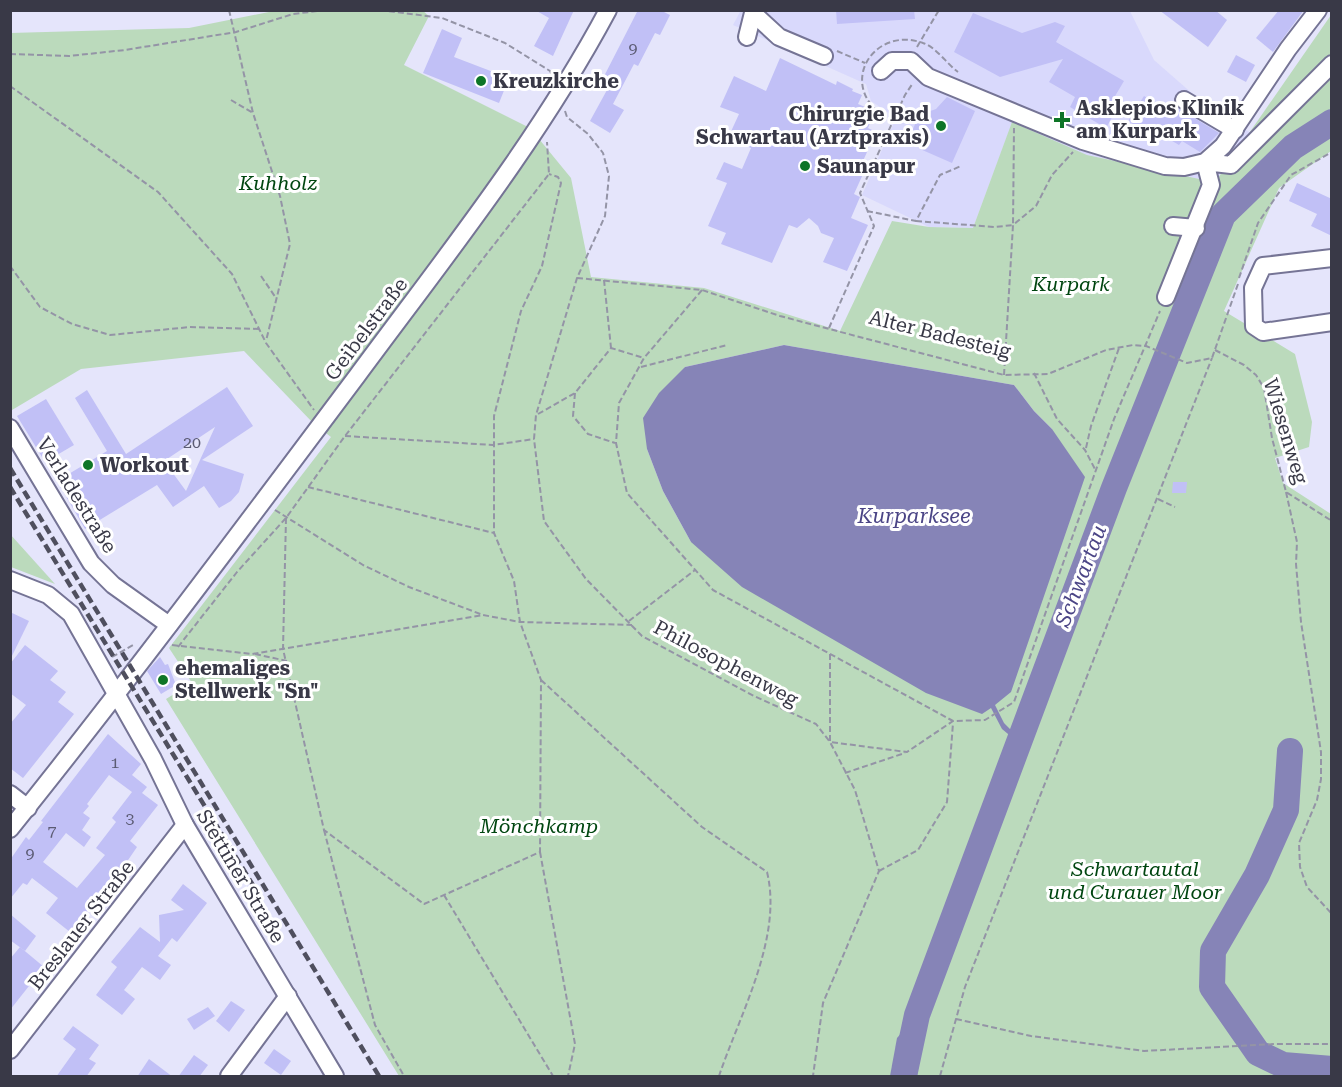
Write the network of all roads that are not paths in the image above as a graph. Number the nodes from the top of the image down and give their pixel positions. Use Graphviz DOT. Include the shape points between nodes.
graph roads {
  1 [pos="608,10"];
  2 [pos="1318,10"];
  3 [pos="754,12"];
  4 [pos="747,38"];
  5 [pos="824,56"];
  6 [pos="1332,64"];
  7 [pos="877,69"];
  8 [pos="1185,100"];
  9 [pos="1235,130"];
  10 [pos="1205,162"];
  11 [pos="1173,226"];
  12 [pos="1196,228"];
  13 [pos="1331,261"];
  14 [pos="1166,297"];
  15 [pos="1332,322"];
  16 [pos="10,428"];
  17 [pos="10,580"];
  18 [pos="169,625"];
  19 [pos="115,694"];
  20 [pos="10,794"];
  21 [pos="28,808"];
  22 [pos="185,825"];
  23 [pos="10,829"];
  24 [pos="288,996"];
  25 [pos="10,1050"];
  26 [pos="229,1077"];
  27 [pos="335,1077"];
  1 -- 18 [label="street, Geibelstraße" via="544,119"];
  2 -- 9 [label="street"];
  3 -- 4 [label="street"];
  3 -- 5 [label="street" via="780,36"];
  6 -- 10 [label="street" via="1232,165"];
  7 -- 10 [label="street" via="904,59 936,80 1083,141 1165,166"];
  8 -- 9 [label="street"];
  9 -- 10 [label="street"];
  10 -- 12 [label="street" via="1211,185"];
  11 -- 12 [label="street"];
  12 -- 14 [label="street"];
  13 -- 15 [label="street" via="1263,266 1253,288 1254,326 1263,332"];
  16 -- 18 [label="street, Verladestraße" via="91,563 113,585"];
  17 -- 19 [label="street, Stettiner Straße" via="48,595 71,614"];
  18 -- 19 [label="street, Geibelstraße"];
  19 -- 21 [label="street, Geibelstraße"];
  19 -- 22 [label="street, Stettiner Straße"];
  20 -- 21 [label="street"];
  21 -- 23 [label="street, Geibelstraße"];
  22 -- 24 [label="street, Stettiner Straße"];
  22 -- 25 [label="street, Breslauer Straße"];
  24 -- 26 [label="street"];
  24 -- 27 [label="street, Stettiner Straße"];
}
